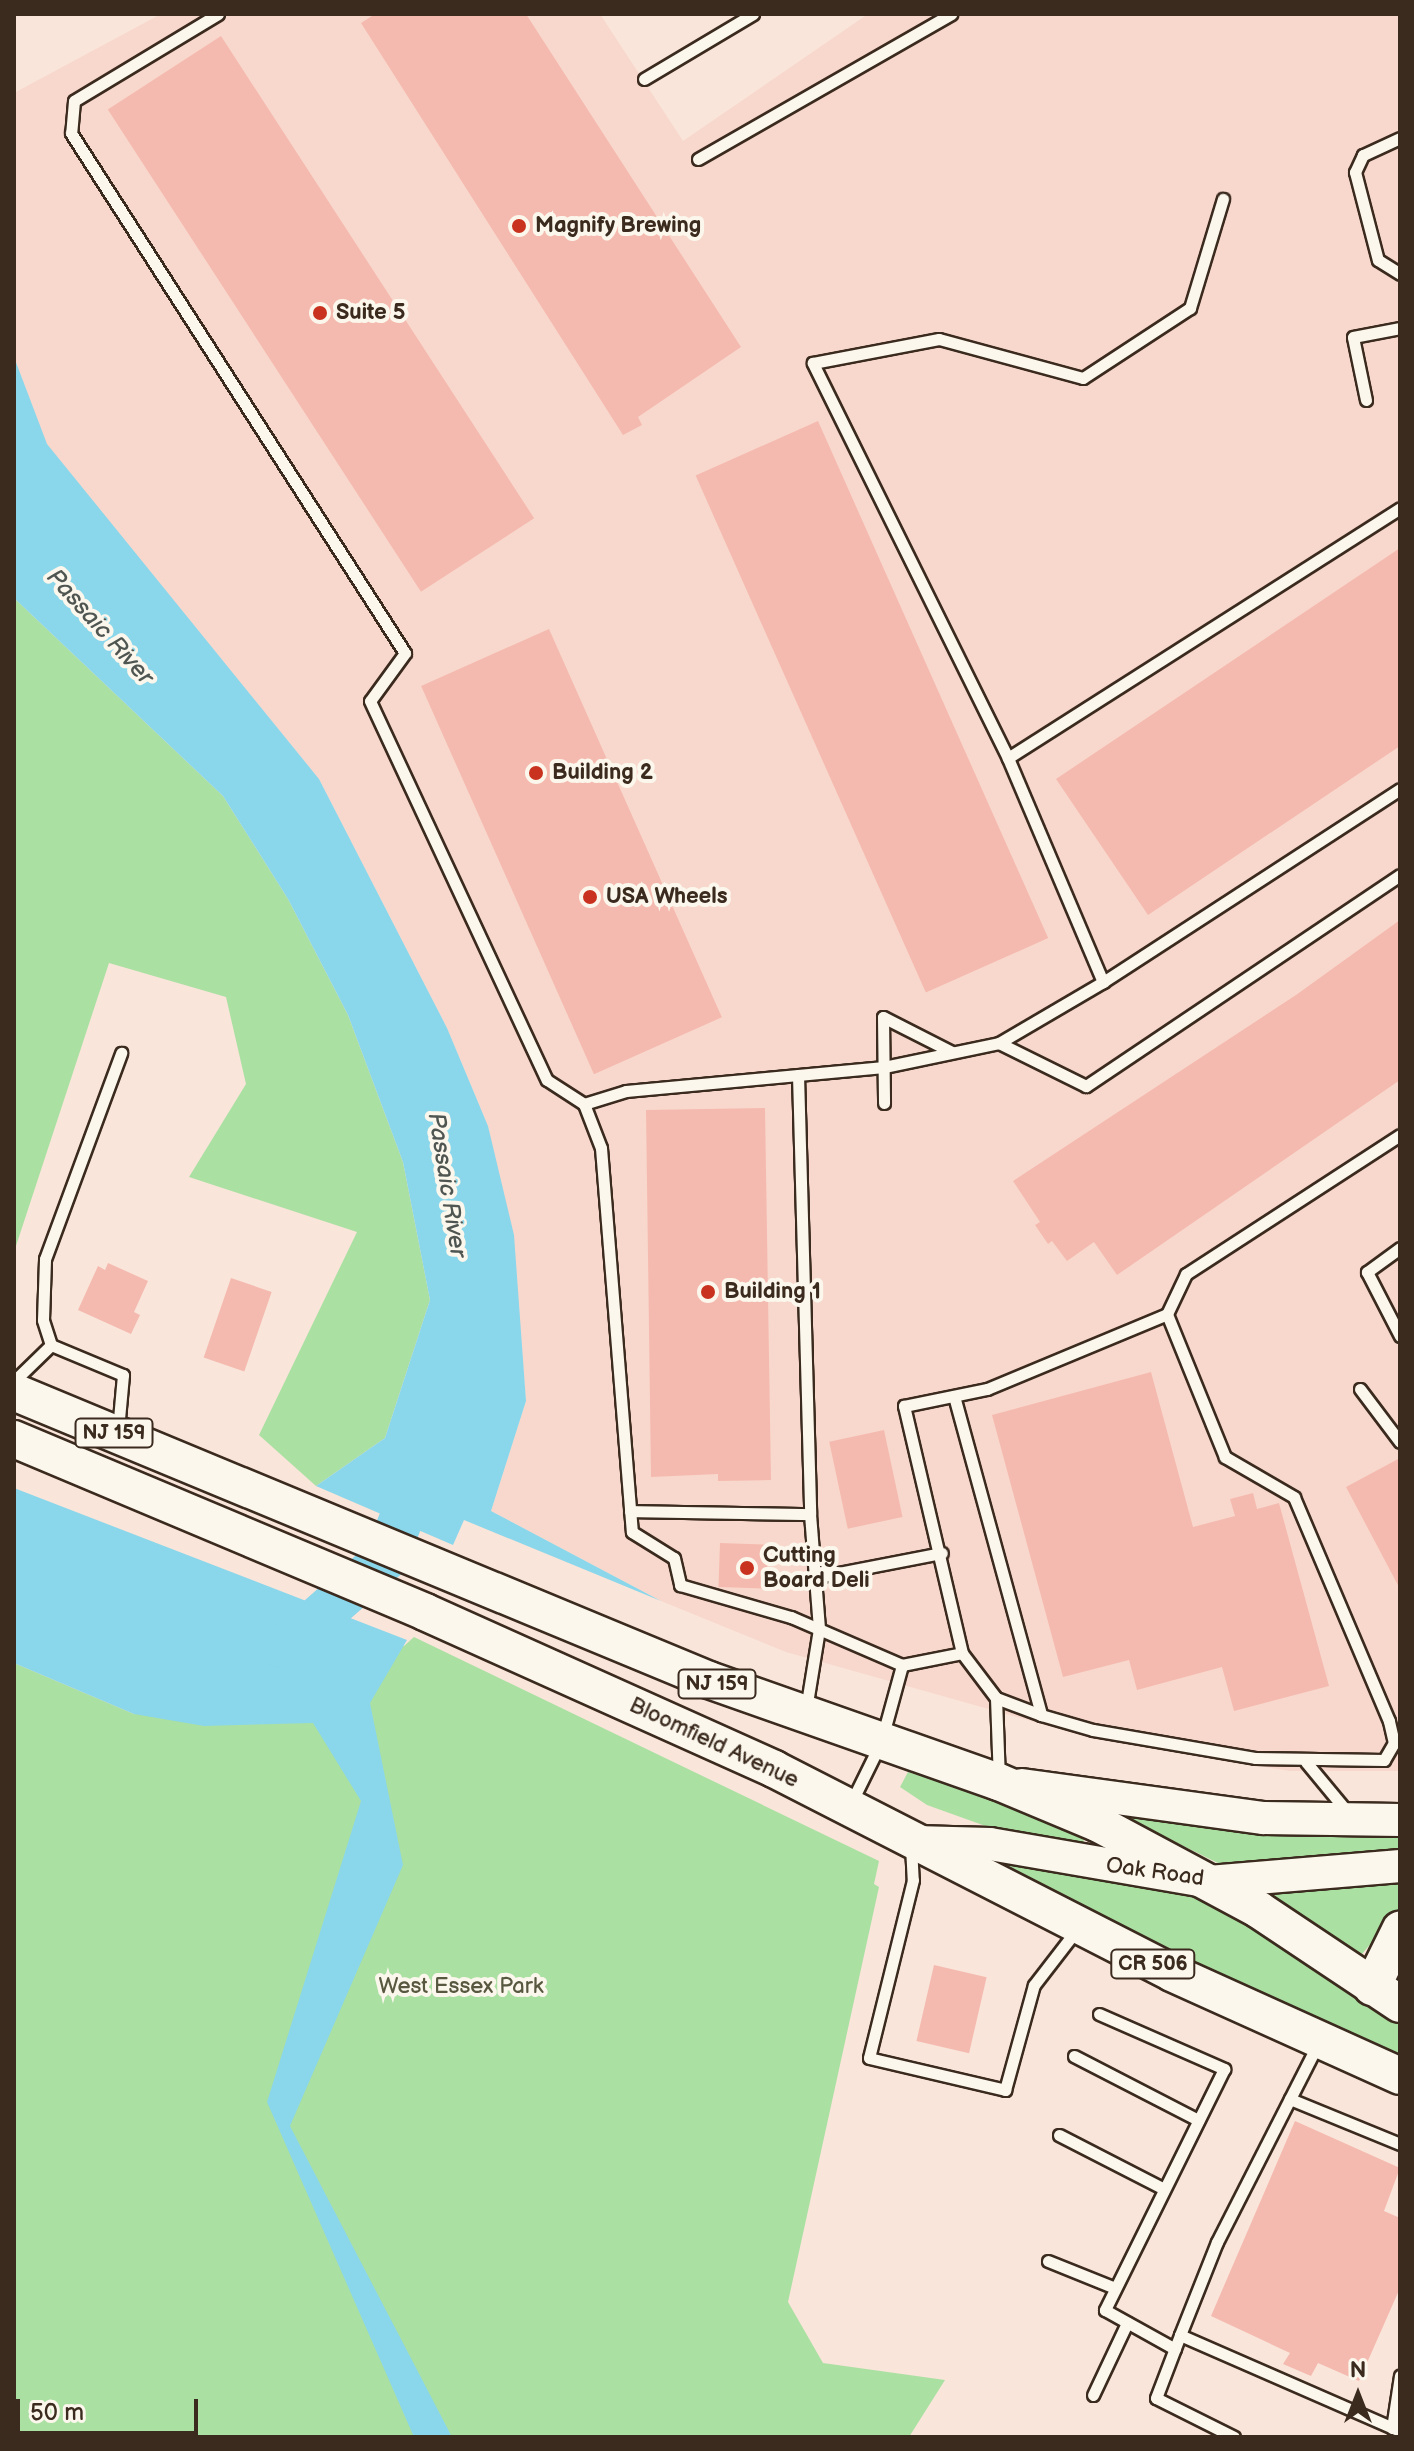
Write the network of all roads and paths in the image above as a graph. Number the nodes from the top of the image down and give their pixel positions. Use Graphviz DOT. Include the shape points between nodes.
graph roads {
  1 [pos="218,14"];
  2 [pos="753,14"];
  3 [pos="951,14"];
  4 [pos="644,79"];
  5 [pos="1400,138"];
  6 [pos="698,159"];
  7 [pos="1223,199"];
  8 [pos="1400,274"];
  9 [pos="1400,328"];
  10 [pos="1366,400"];
  11 [pos="1400,508"];
  12 [pos="1008,758"];
  13 [pos="1400,789"];
  14 [pos="1400,875"];
  15 [pos="1103,982"];
  16 [pos="999,1043"];
  17 [pos="953,1052"];
  18 [pos="121,1053"];
  19 [pos="884,1067"];
  20 [pos="798,1075"];
  21 [pos="884,1103"];
  22 [pos="584,1104"];
  23 [pos="1400,1135"];
  24 [pos="1400,1248"];
  25 [pos="1167,1314"];
  26 [pos="1400,1336"];
  27 [pos="51,1345"];
  28 [pos="14,1381"];
  29 [pos="1360,1389"];
  30 [pos="14,1392"];
  31 [pos="954,1396"];
  32 [pos="118,1435"];
  33 [pos="14,1439"];
  34 [pos="1400,1442"];
  35 [pos="630,1511"];
  36 [pos="810,1514"];
  37 [pos="942,1553"];
  38 [pos="817,1577"];
  39 [pos="819,1629"];
  40 [pos="962,1653"];
  41 [pos="902,1665"];
  42 [pos="996,1698"];
  43 [pos="1041,1715"];
  44 [pos="805,1716"];
  45 [pos="881,1742"];
  46 [pos="1306,1762"];
  47 [pos="999,1782"];
  48 [pos="849,1808"];
  49 [pos="1400,1820"];
  50 [pos="1356,1822"];
  51 [pos="910,1842"];
  52 [pos="1400,1866"];
  53 [pos="1209,1882"];
  54 [pos="1079,1927"];
  55 [pos="1400,1930"];
  56 [pos="1386,1996"];
  57 [pos="1099,2014"];
  58 [pos="1320,2040"];
  59 [pos="1074,2056"];
  60 [pos="1400,2076"];
  61 [pos="1290,2099"];
  62 [pos="1198,2120"];
  63 [pos="1059,2135"];
  64 [pos="1400,2144"];
  65 [pos="1164,2189"];
  66 [pos="1048,2261"];
  67 [pos="1115,2288"];
  68 [pos="1127,2323"];
  69 [pos="1180,2335"];
  70 [pos="1175,2349"];
  71 [pos="1400,2376"];
  72 [pos="1093,2395"];
  73 [pos="1396,2429"];
  74 [pos="1234,2437"];
  1 -- 22 [label="lane" via="74,101 71,133 405,653 370,701 547,1080"];
  2 -- 4 [label="lane"];
  3 -- 6 [label="lane"];
  5 -- 8 [label="lane" via="1363,155 1355,172 1378,260"];
  7 -- 12 [label="lane" via="1190,308 1083,378 939,339 813,363"];
  9 -- 10 [label="lane" via="1353,337"];
  11 -- 12 [label="lane"];
  12 -- 15 [label="lane"];
  13 -- 15 [label="lane"];
  14 -- 16 [label="lane" via="1086,1086"];
  15 -- 16 [label="lane"];
  16 -- 17 [label="lane"];
  17 -- 19 [label="lane"];
  17 -- 19 [label="lane" via="883,1017"];
  18 -- 27 [label="lane" via="45,1259 43,1320"];
  19 -- 20 [label="lane"];
  19 -- 21 [label="lane"];
  20 -- 22 [label="lane" via="626,1091"];
  20 -- 36 [label="lane"];
  22 -- 35 [label="lane" via="601,1148"];
  23 -- 25 [label="lane" via="1186,1274"];
  24 -- 26 [label="lane" via="1367,1272"];
  25 -- 31 [label="lane" via="987,1389"];
  25 -- 46 [label="lane" via="1225,1457 1294,1497 1389,1721 1394,1743 1384,1760"];
  27 -- 28 [label="lane"];
  27 -- 32 [label="lane" via="123,1375"];
  29 -- 34 [label="lane"];
  30 -- 32 [label="main road, NJ 159"];
  31 -- 37 [label="lane" via="904,1406"];
  31 -- 43 [label="lane"];
  32 -- 44 [label="main road, NJ 159"];
  33 -- 48 [label="main road, Bloomfield Avenue / NJ 159" via="425,1612"];
  35 -- 36 [label="lane"];
  35 -- 39 [label="lane" via="632,1532 674,1558 680,1585"];
  36 -- 38 [label="lane"];
  37 -- 38 [label="lane"];
  37 -- 40 [label="lane"];
  38 -- 39 [label="lane"];
  39 -- 41 [label="lane"];
  39 -- 44 [label="lane"];
  40 -- 41 [label="lane"];
  40 -- 42 [label="lane"];
  41 -- 45 [label="lane"];
  42 -- 43 [label="lane"];
  42 -- 47 [label="lane"];
  43 -- 46 [label="lane" via="1108,1733"];
  44 -- 45 [label="main road, NJ 159"];
  45 -- 47 [label="main road, NJ 159"];
  45 -- 48 [label="lane"];
  46 -- 50 [label="lane"];
  47 -- 50 [label="street, NJ 159" via="1264,1818"];
  47 -- 53 [label="main road" via="1097,1823"];
  48 -- 51 [label="main road, Bloomfield Avenue / NJ 159"];
  49 -- 50 [label="street, NJ 159"];
  51 -- 53 [label="street, Oak Road / NJ 159" via="990,1844"];
  51 -- 54 [label="main road, Bloomfield Avenue / CR 506"];
  51 -- 54 [label="lane" via="913,1880 869,2058 1005,2090 1034,1985"];
  52 -- 53 [label="street, Oak Road / NJ 159"];
  53 -- 56 [label="main road"];
  54 -- 58 [label="main road, Bloomfield Avenue / CR 506"];
  55 -- 56 [label="main road"];
  57 -- 62 [label="lane" via="1224,2069"];
  58 -- 60 [label="main road, Bloomfield Avenue / CR 506"];
  58 -- 61 [label="lane"];
  59 -- 62 [label="lane"];
  61 -- 64 [label="lane"];
  61 -- 69 [label="lane" via="1217,2242"];
  62 -- 65 [label="lane"];
  63 -- 65 [label="lane"];
  65 -- 67 [label="lane"];
  66 -- 67 [label="lane"];
  67 -- 68 [label="lane" via="1105,2310"];
  68 -- 70 [label="lane"];
  68 -- 72 [label="lane"];
  69 -- 70 [label="lane"];
  69 -- 73 [label="lane"];
  70 -- 74 [label="lane" via="1156,2398"];
  71 -- 73 [label="lane"];
}
